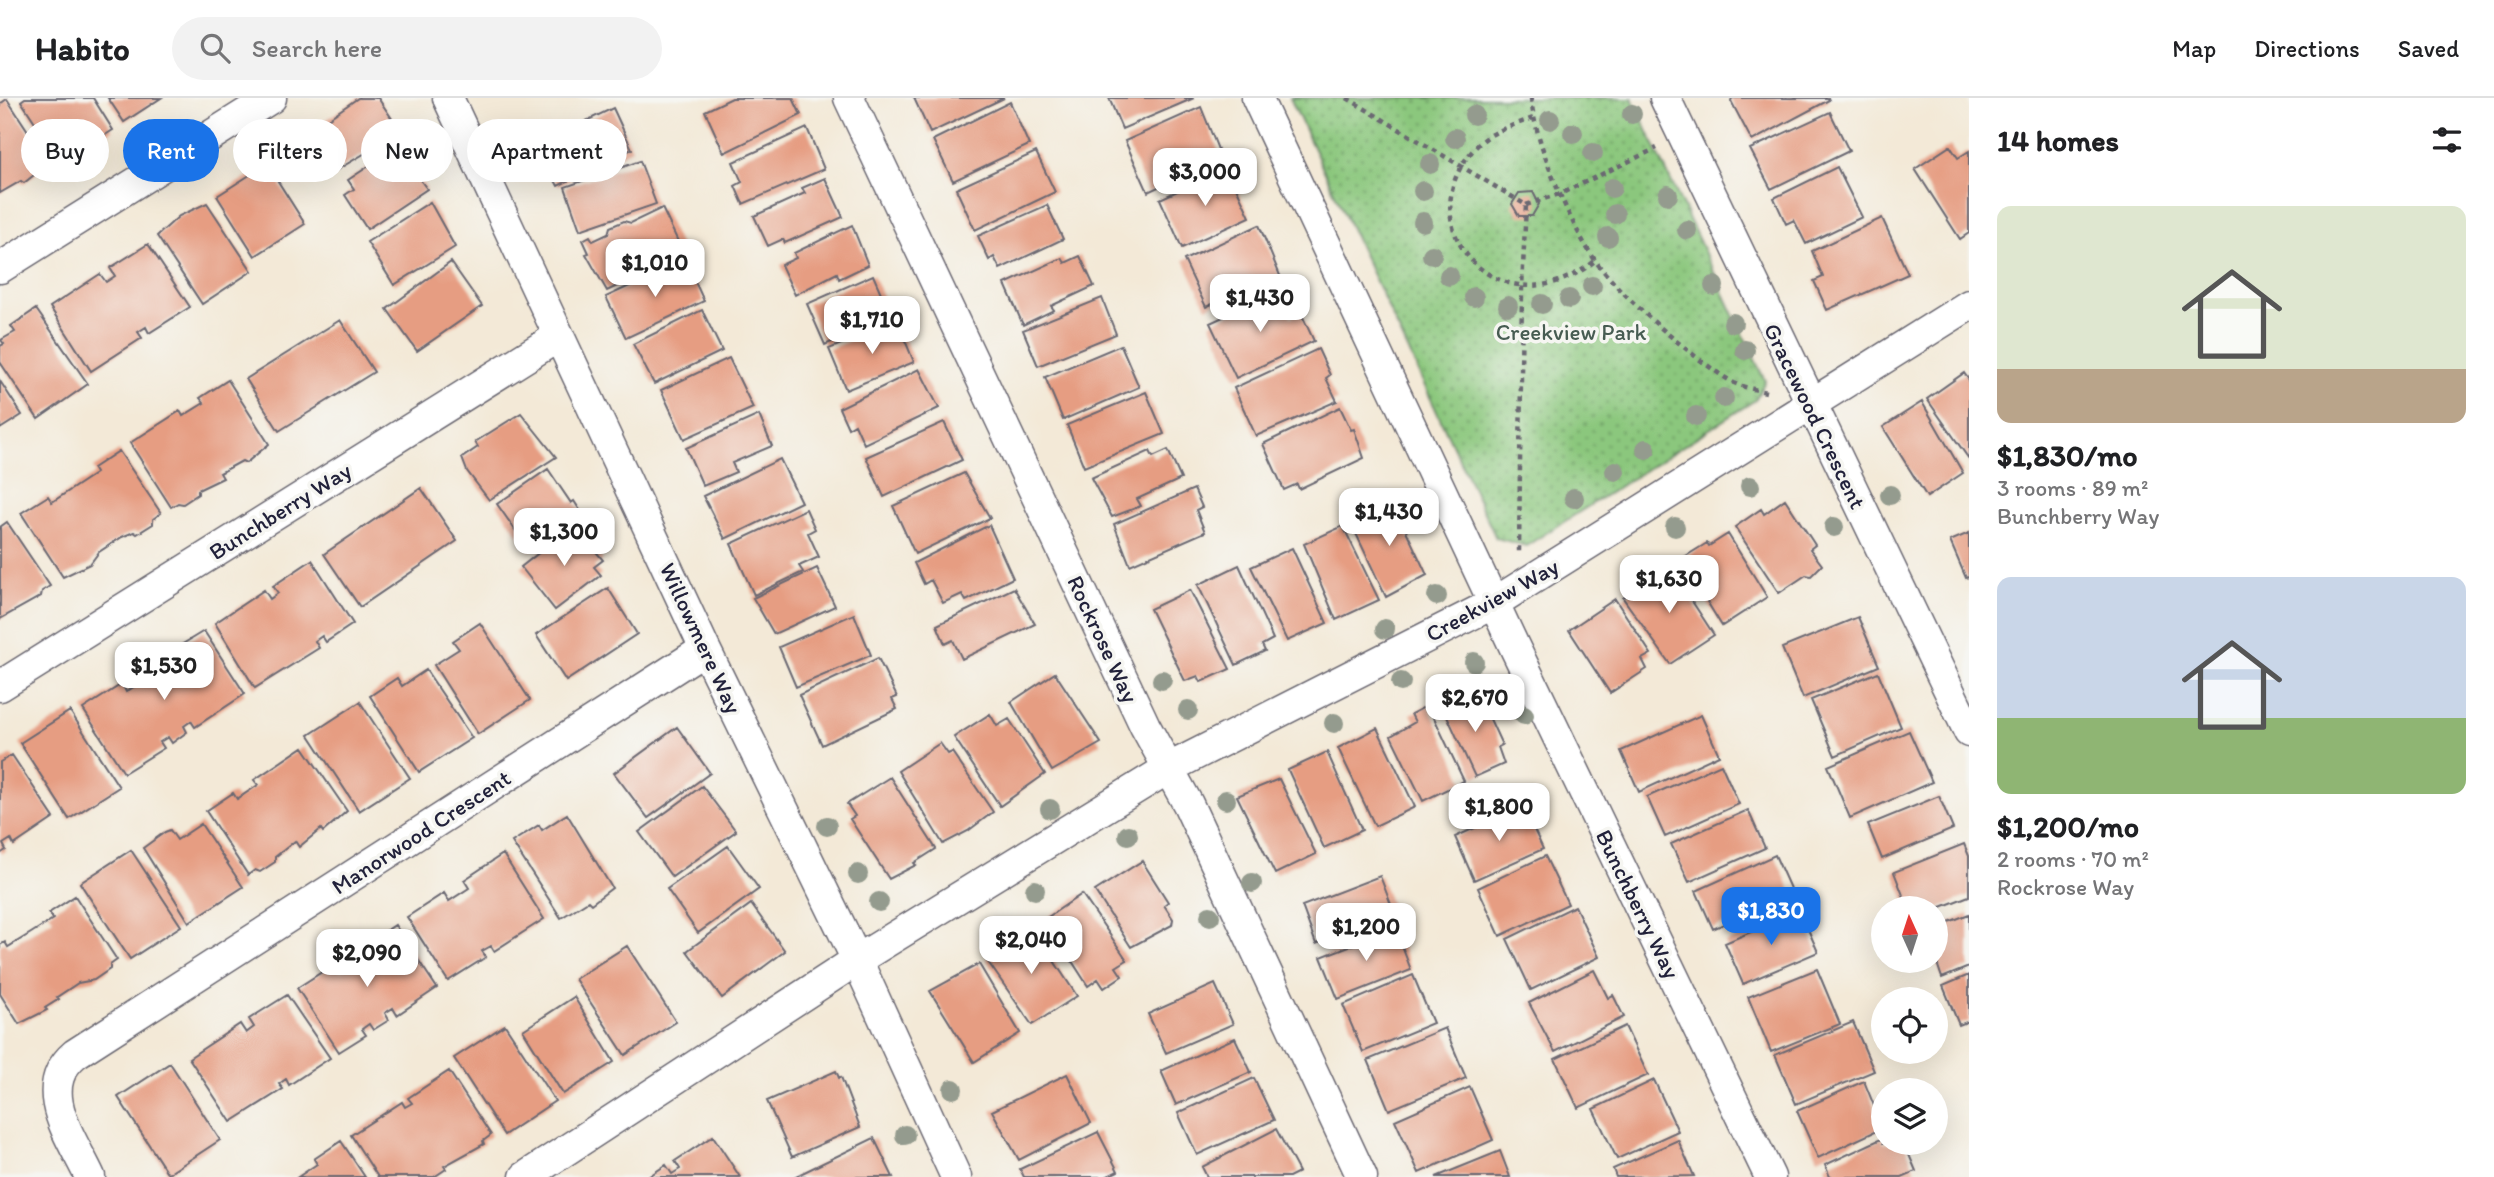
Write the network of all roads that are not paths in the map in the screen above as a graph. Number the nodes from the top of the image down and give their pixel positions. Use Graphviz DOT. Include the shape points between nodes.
graph roads {
  1 [pos="271,98"];
  2 [pos="448,98"];
  3 [pos="849,98"];
  4 [pos="1257,98"];
  5 [pos="1665,98"];
  6 [pos="0,268"];
  7 [pos="1969,305"];
  8 [pos="559,336"];
  9 [pos="1810,406"];
  10 [pos="1494,603"];
  11 [pos="705,649"];
  12 [pos="0,686"];
  13 [pos="1969,732"];
  14 [pos="1169,768"];
  15 [pos="858,960"];
  16 [pos="90,1177"];
  17 [pos="525,1177"];
  18 [pos="956,1177"];
  19 [pos="1362,1177"];
  20 [pos="1770,1177"];
  1 -- 6 [label="street"];
  2 -- 8 [label="street, Willowmere Way"];
  3 -- 14 [label="street, Rockrose Way" via="1144,726"];
  4 -- 10 [label="street, Bunchberry Way"];
  5 -- 9 [label="street, Gracewood Crescent"];
  7 -- 9 [label="street, Creekview Way"];
  8 -- 11 [label="street, Willowmere Way"];
  8 -- 12 [label="street, Bunchberry Way"];
  9 -- 10 [label="street, Creekview Way"];
  9 -- 13 [label="street, Gracewood Crescent"];
  10 -- 14 [label="street, Creekview Way"];
  10 -- 20 [label="street, Bunchberry Way"];
  11 -- 15 [label="street, Willowmere Way"];
  11 -- 16 [label="street, Manorwood Crescent" via="63,1064 55,1100"];
  14 -- 15 [label="street, Creekview Way"];
  14 -- 19 [label="street, Rockrose Way"];
  15 -- 17 [label="street"];
  15 -- 18 [label="street, Willowmere Way"];
}
